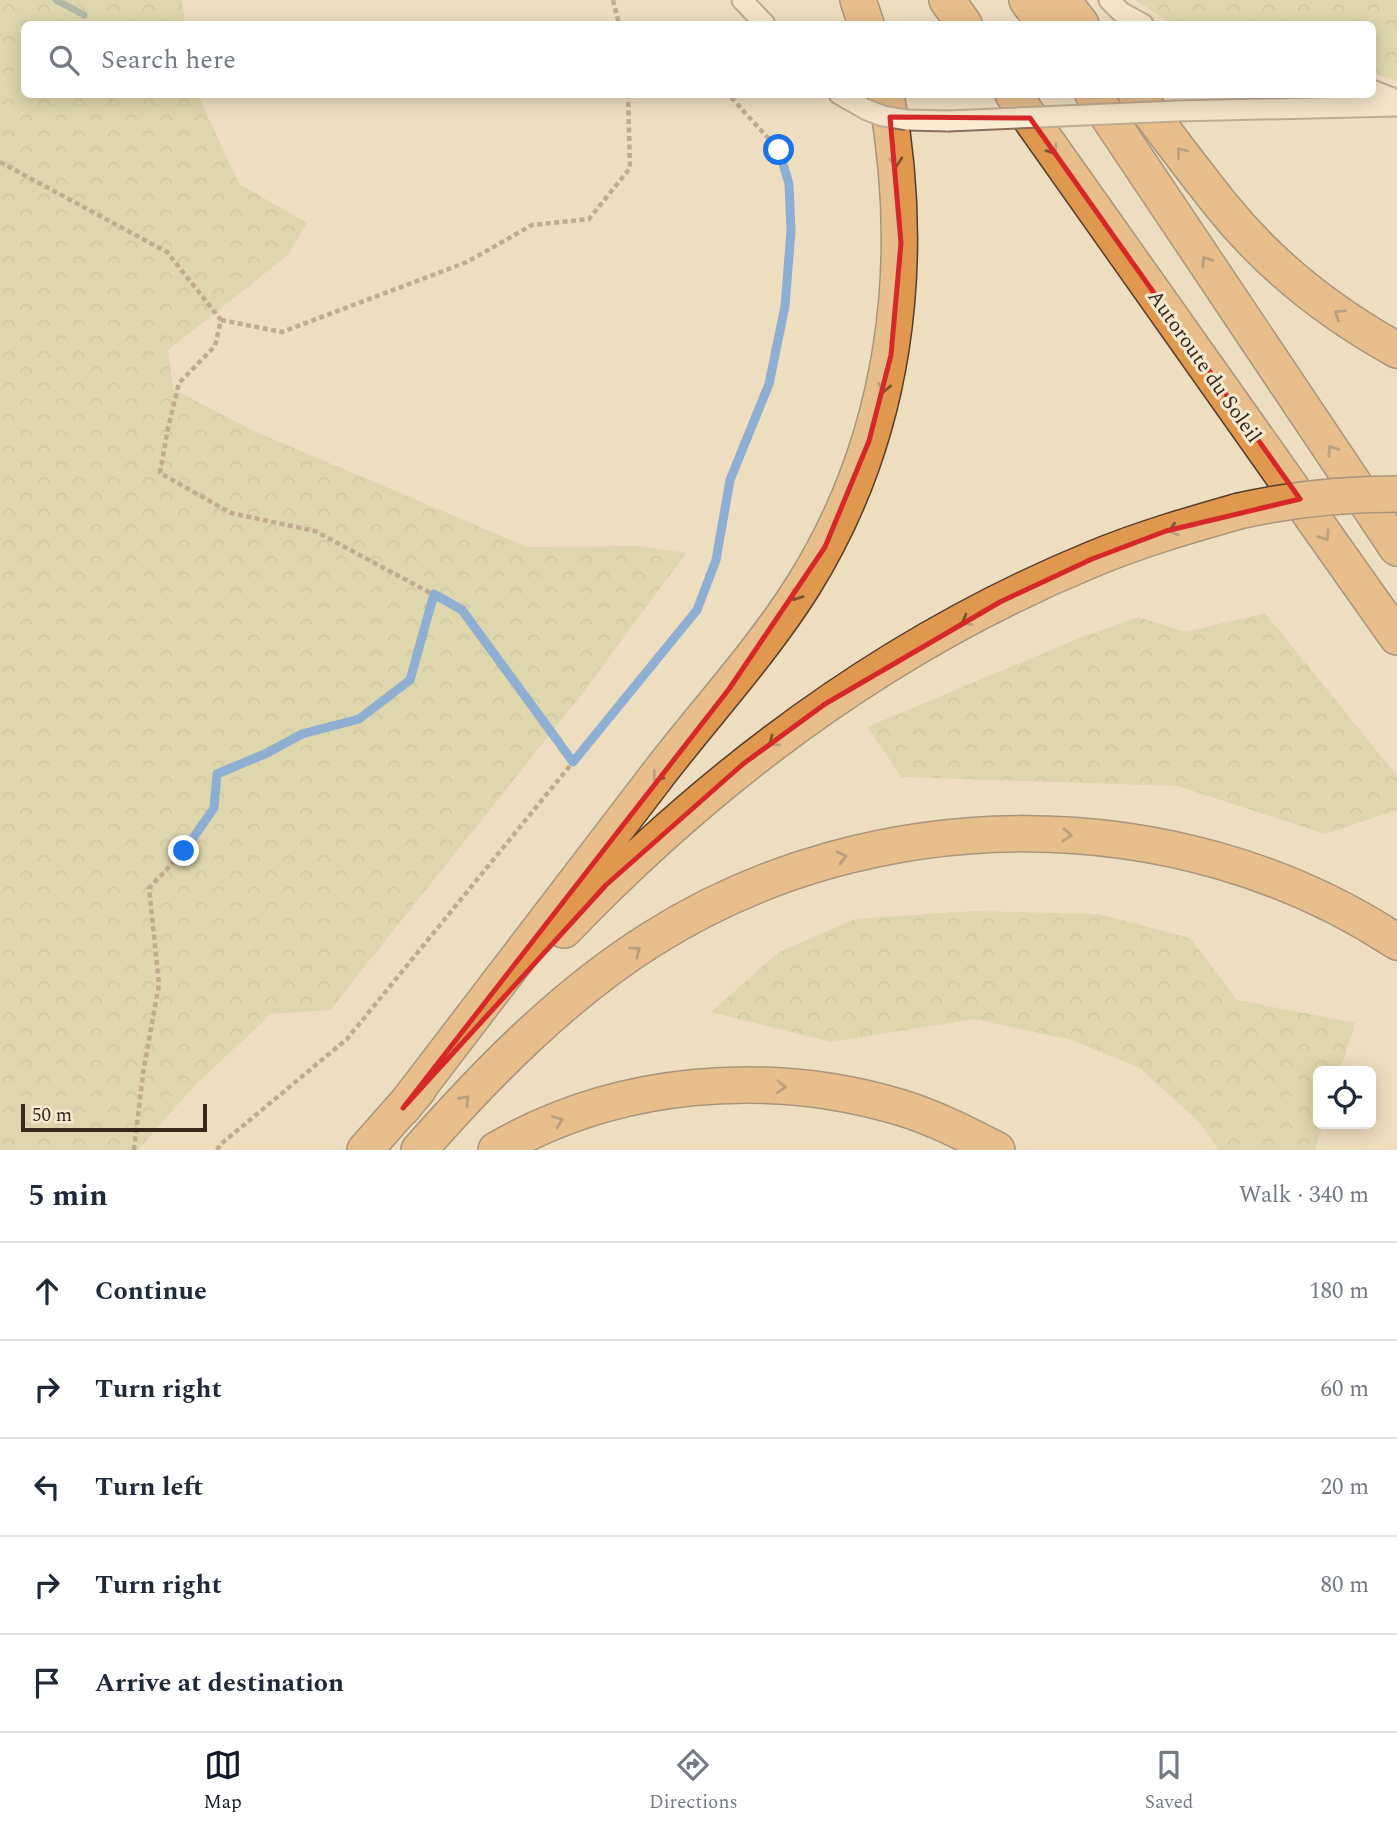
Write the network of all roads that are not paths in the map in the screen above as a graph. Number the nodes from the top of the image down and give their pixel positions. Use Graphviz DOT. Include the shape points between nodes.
graph roads {
  1 [pos="742,0"];
  2 [pos="858,0"];
  3 [pos="947,0"];
  4 [pos="1027,0"];
  5 [pos="1062,0"];
  6 [pos="1109,0"];
  7 [pos="762,21"];
  8 [pos="865,21"];
  9 [pos="962,21"];
  10 [pos="1042,21"];
  11 [pos="1079,21"];
  12 [pos="1138,21"];
  13 [pos="1376,92"];
  14 [pos="853,98"];
  15 [pos="1016,98"];
  16 [pos="1096,98"];
  17 [pos="1139,98"];
  18 [pos="1397,103"];
  19 [pos="887,108"];
  20 [pos="1397,350"];
  21 [pos="1397,494"];
  22 [pos="1397,548"];
  23 [pos="1397,637"];
  24 [pos="1397,942"];
  25 [pos="402,1108"];
  26 [pos="365,1150"];
  27 [pos="419,1150"];
  28 [pos="496,1150"];
  29 [pos="997,1150"];
  1 -- 7 [label="street"];
  2 -- 8 [label="highway"];
  3 -- 9 [label="highway"];
  4 -- 10 [label="highway"];
  5 -- 11 [label="highway"];
  6 -- 12 [label="street"];
  13 -- 18 [label="street"];
  14 -- 19 [label="street"];
  15 -- 23 [label="highway, Autoroute du Soleil, one-way"];
  22 -- 16 [label="highway, one-way"];
  20 -- 17 [label="highway, one-way" via="1334,311 1280,267 1222,206"];
  18 -- 19 [label="street, bridge" via="948,121"];
  19 -- 25 [label="highway, one-way" via="899,191 896,315 869,441 825,547 729,689"];
  21 -- 25 [label="highway, one-way, bridge" via="1276,503 1167,531 1000,602 905,654 825,704 677,819 535,959"];
  27 -- 24 [label="highway, one-way" via="552,1015 651,940 736,894 875,849 970,835 1114,839 1208,858 1299,890"];
  25 -- 26 [label="highway"];
  28 -- 29 [label="highway, one-way" via="557,1120 606,1104 680,1089 743,1084 802,1088 900,1108"];
}
